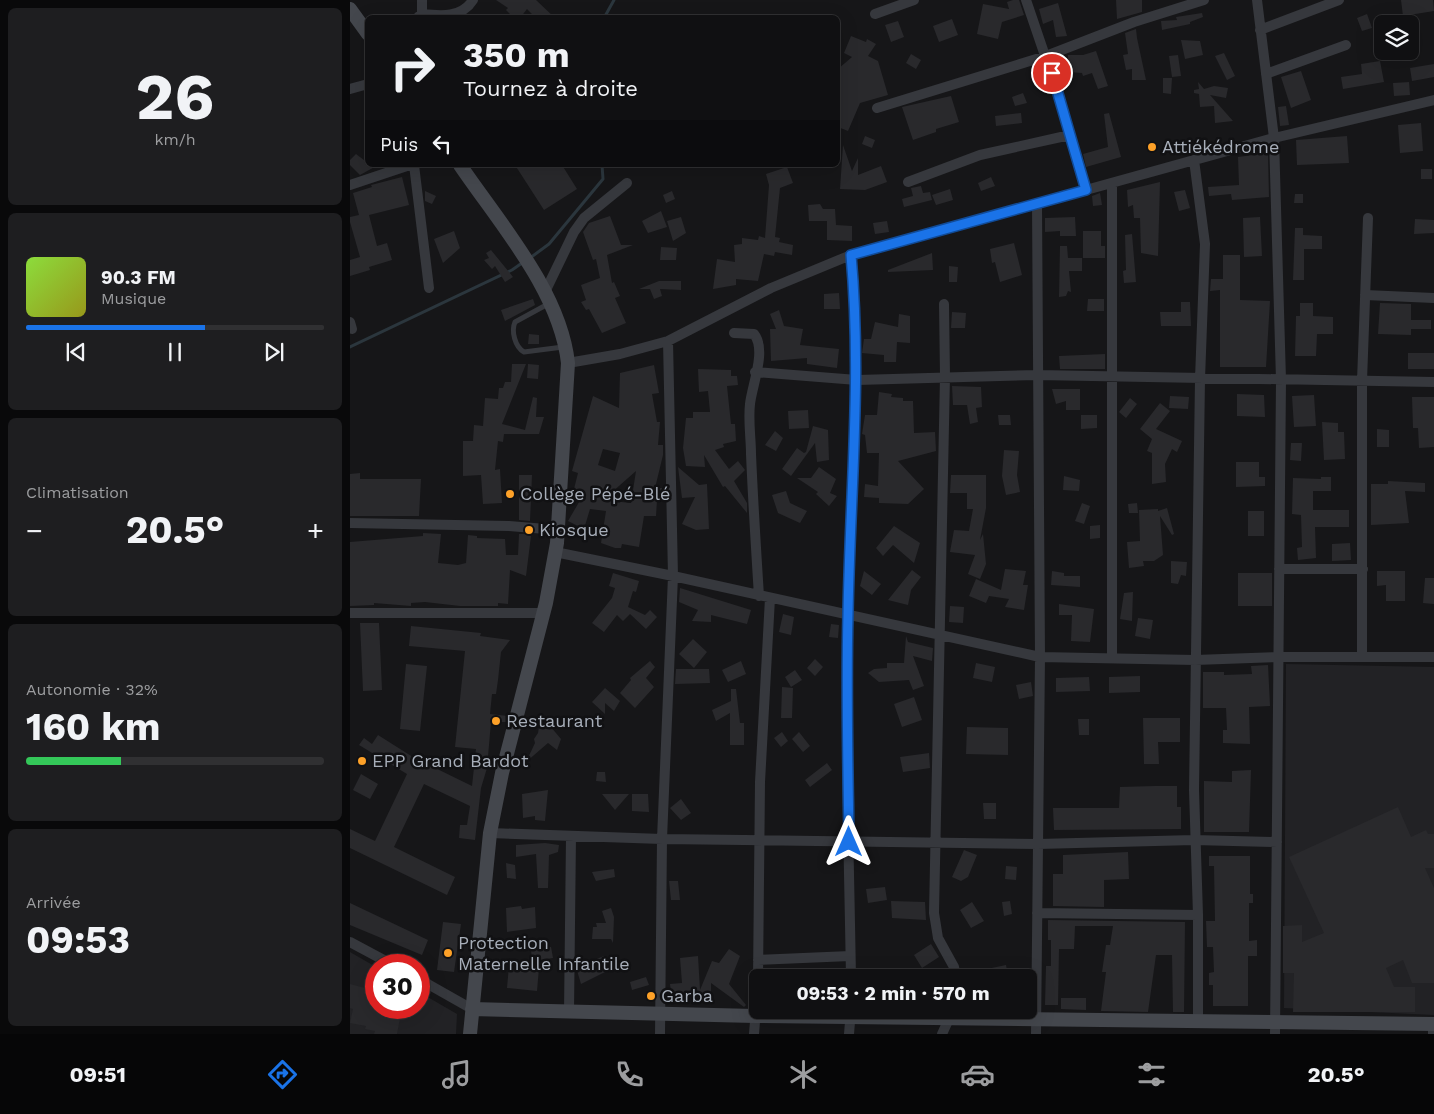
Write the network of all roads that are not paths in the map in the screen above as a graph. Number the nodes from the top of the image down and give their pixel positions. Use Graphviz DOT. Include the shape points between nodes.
graph roads {
  1 [pos="422,0"];
  2 [pos="473,0"];
  3 [pos="914,0"];
  4 [pos="1026,0"];
  5 [pos="1204,0"];
  6 [pos="1257,0"];
  7 [pos="1339,0"];
  8 [pos="350,9"];
  9 [pos="875,14"];
  10 [pos="420,15"];
  11 [pos="438,15"];
  12 [pos="365,30"];
  13 [pos="1260,30"];
  14 [pos="1346,45"];
  15 [pos="1046,56"];
  16 [pos="1266,74"];
  17 [pos="365,85"];
  18 [pos="350,89"];
  19 [pos="1434,100"];
  20 [pos="877,108"];
  21 [pos="1070,135"];
  22 [pos="1274,138"];
  23 [pos="1194,160"];
  24 [pos="406,167"];
  25 [pos="412,167"];
  26 [pos="461,167"];
  27 [pos="908,182"];
  28 [pos="627,183"];
  29 [pos="1112,183"];
  30 [pos="350,185"];
  31 [pos="1086,190"];
  32 [pos="1037,204"];
  33 [pos="1368,218"];
  34 [pos="851,255"];
  35 [pos="429,288"];
  36 [pos="1365,296"];
  37 [pos="548,297"];
  38 [pos="1434,298"];
  39 [pos="944,304"];
  40 [pos="734,333"];
  41 [pos="668,341"];
  42 [pos="566,347"];
  43 [pos="568,364"];
  44 [pos="755,372"];
  45 [pos="1037,375"];
  46 [pos="945,376"];
  47 [pos="1113,377"];
  48 [pos="1200,379"];
  49 [pos="857,380"];
  50 [pos="1281,380"];
  51 [pos="1362,381"];
  52 [pos="1434,382"];
  53 [pos="350,523"];
  54 [pos="558,530"];
  55 [pos="555,552"];
  56 [pos="1279,569"];
  57 [pos="1363,569"];
  58 [pos="674,576"];
  59 [pos="765,597"];
  60 [pos="350,613"];
  61 [pos="543,613"];
  62 [pos="848,614"];
  63 [pos="940,634"];
  64 [pos="1362,656"];
  65 [pos="1040,657"];
  66 [pos="1277,657"];
  67 [pos="1434,657"];
  68 [pos="1112,658"];
  69 [pos="1195,660"];
  70 [pos="490,833"];
  71 [pos="572,836"];
  72 [pos="662,839"];
  73 [pos="758,840"];
  74 [pos="1194,840"];
  75 [pos="849,842"];
  76 [pos="1277,842"];
  77 [pos="935,843"];
  78 [pos="1038,844"];
  79 [pos="1037,913"];
  80 [pos="1198,915"];
  81 [pos="350,942"];
  82 [pos="372,954"];
  83 [pos="850,956"];
  84 [pos="758,960"];
  85 [pos="758,969"];
  86 [pos="851,969"];
  87 [pos="954,969"];
  88 [pos="1037,969"];
  89 [pos="430,985"];
  90 [pos="472,1009"];
  91 [pos="569,1012"];
  92 [pos="661,1013"];
  93 [pos="749,1016"];
  94 [pos="755,1019"];
  95 [pos="850,1019"];
  96 [pos="950,1019"];
  97 [pos="1037,1019"];
  98 [pos="1198,1021"];
  99 [pos="1433,1027"];
  100 [pos="1275,1028"];
  101 [pos="470,1034"];
  102 [pos="660,1034"];
  103 [pos="754,1034"];
  104 [pos="849,1034"];
  105 [pos="942,1034"];
  106 [pos="1036,1034"];
  1 -- 10 [label="street"];
  2 -- 11 [label="street" via="457,14"];
  3 -- 9 [label="street"];
  4 -- 15 [label="street"];
  5 -- 15 [label="street" via="1134,22"];
  6 -- 13 [label="street"];
  7 -- 13 [label="street"];
  8 -- 12 [label="street"];
  13 -- 16 [label="street"];
  14 -- 16 [label="street"];
  15 -- 20 [label="street"];
  15 -- 21 [label="street"];
  16 -- 22 [label="street"];
  17 -- 18 [label="street"];
  19 -- 22 [label="street"];
  21 -- 27 [label="street" via="980,155"];
  21 -- 31 [label="street"];
  22 -- 23 [label="street"];
  22 -- 50 [label="street"];
  23 -- 29 [label="street"];
  23 -- 48 [label="street" via="1205,244"];
  24 -- 30 [label="street"];
  25 -- 35 [label="street"];
  26 -- 37 [label="street"];
  28 -- 37 [label="street" via="584,218 574,232"];
  29 -- 31 [label="street"];
  29 -- 47 [label="street"];
  31 -- 32 [label="street"];
  32 -- 34 [label="street"];
  32 -- 45 [label="street"];
  33 -- 36 [label="street"];
  34 -- 41 [label="street" via="771,288"];
  34 -- 49 [label="street" via="856,307"];
  36 -- 38 [label="street"];
  36 -- 51 [label="street"];
  37 -- 42 [label="street"];
  37 -- 42 [label="lane" via="515,322 513,333 524,352"];
  39 -- 46 [label="street"];
  40 -- 44 [label="street" via="754,334 757,338 760,356"];
  41 -- 43 [label="street"];
  41 -- 58 [label="street"];
  42 -- 43 [label="street"];
  43 -- 54 [label="street"];
  44 -- 49 [label="street"];
  44 -- 59 [label="street" via="750,406 752,488"];
  45 -- 46 [label="street"];
  45 -- 47 [label="street"];
  45 -- 65 [label="street"];
  46 -- 49 [label="street"];
  46 -- 63 [label="street"];
  47 -- 48 [label="street"];
  47 -- 68 [label="street"];
  48 -- 50 [label="street"];
  48 -- 69 [label="street"];
  49 -- 62 [label="street"];
  50 -- 51 [label="street"];
  50 -- 56 [label="street"];
  51 -- 52 [label="street"];
  51 -- 57 [label="street"];
  53 -- 54 [label="street"];
  54 -- 55 [label="street"];
  55 -- 58 [label="street"];
  55 -- 61 [label="street"];
  56 -- 57 [label="street"];
  56 -- 66 [label="street"];
  57 -- 64 [label="street"];
  58 -- 59 [label="street"];
  58 -- 72 [label="street"];
  59 -- 62 [label="street"];
  59 -- 73 [label="street"];
  60 -- 61 [label="street"];
  61 -- 70 [label="street"];
  62 -- 63 [label="street"];
  62 -- 75 [label="street"];
  63 -- 65 [label="street"];
  63 -- 77 [label="street"];
  64 -- 66 [label="street"];
  64 -- 67 [label="street"];
  65 -- 68 [label="street"];
  65 -- 78 [label="street"];
  66 -- 69 [label="street"];
  66 -- 76 [label="street"];
  68 -- 69 [label="street"];
  69 -- 74 [label="street"];
  70 -- 71 [label="street"];
  70 -- 90 [label="street"];
  71 -- 72 [label="street"];
  71 -- 91 [label="street"];
  72 -- 73 [label="street"];
  72 -- 92 [label="street"];
  73 -- 75 [label="street"];
  73 -- 84 [label="street"];
  74 -- 76 [label="street"];
  74 -- 78 [label="street"];
  74 -- 80 [label="street"];
  75 -- 77 [label="street"];
  75 -- 83 [label="street"];
  76 -- 100 [label="street"];
  77 -- 78 [label="street"];
  77 -- 87 [label="street" via="935,929"];
  78 -- 79 [label="street"];
  79 -- 80 [label="street"];
  79 -- 88 [label="street"];
  80 -- 98 [label="street"];
  81 -- 82 [label="street"];
  83 -- 84 [label="street"];
  83 -- 86 [label="street"];
  84 -- 85 [label="street"];
  89 -- 90 [label="street"];
  90 -- 91 [label="street"];
  90 -- 101 [label="street"];
  91 -- 92 [label="street"];
  92 -- 93 [label="street"];
  92 -- 102 [label="street"];
  94 -- 103 [label="street"];
  95 -- 104 [label="street"];
  96 -- 105 [label="street"];
  97 -- 98 [label="street"];
  97 -- 106 [label="street"];
  98 -- 100 [label="street"];
  99 -- 100 [label="street"];
}
